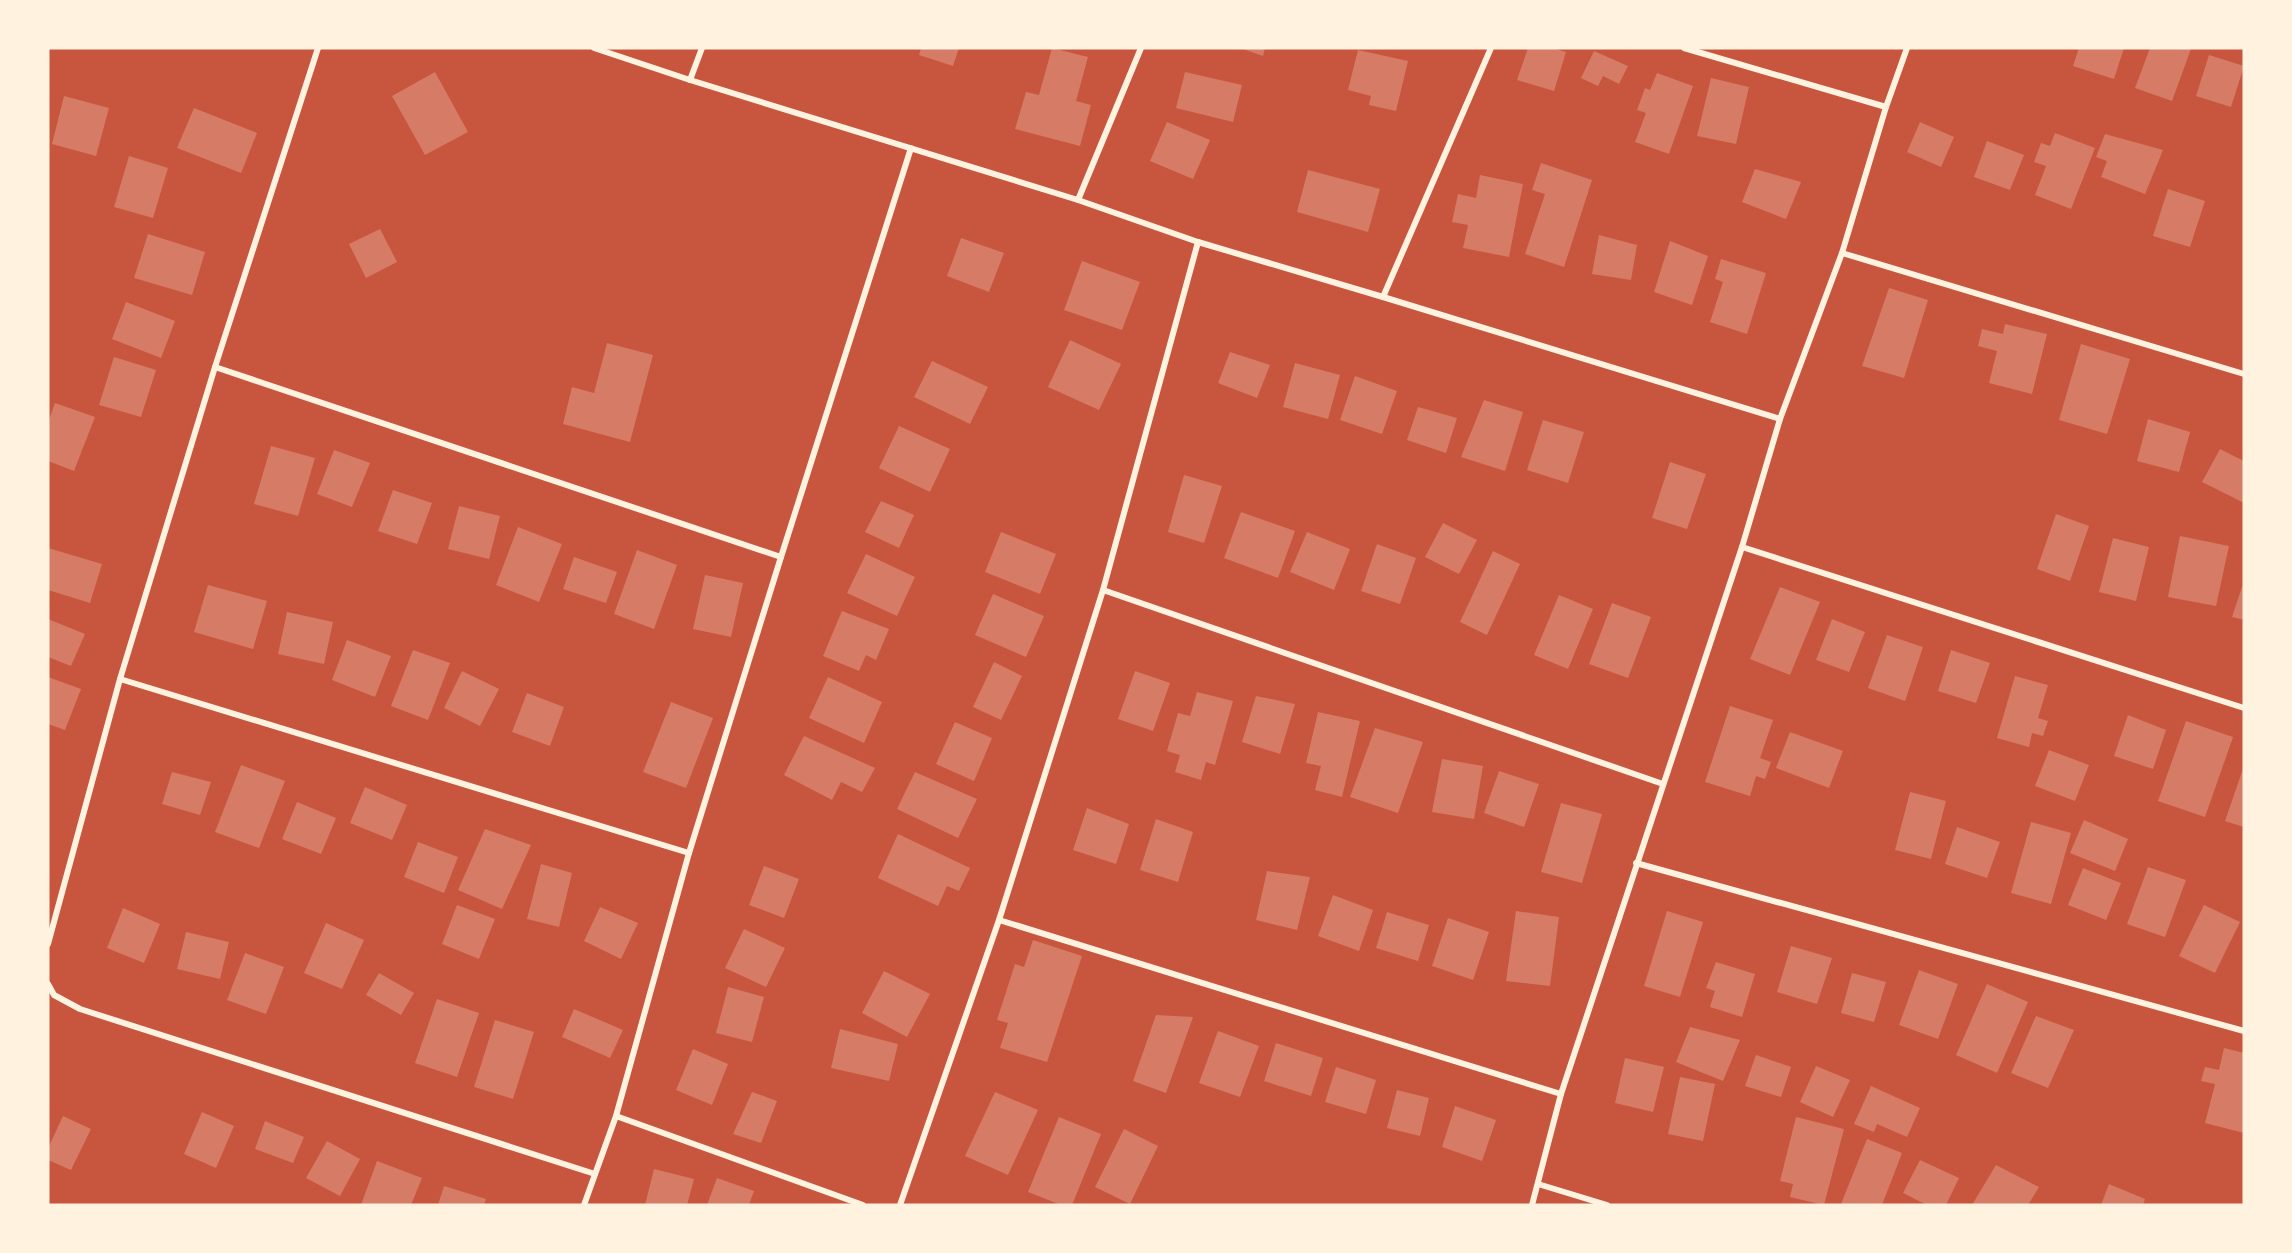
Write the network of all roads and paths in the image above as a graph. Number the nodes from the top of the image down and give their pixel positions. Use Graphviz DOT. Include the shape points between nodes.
graph roads {
  1 [pos="318,48"];
  2 [pos="594,48"];
  3 [pos="702,48"];
  4 [pos="1141,48"];
  5 [pos="1491,48"];
  6 [pos="1684,48"];
  7 [pos="1907,48"];
  8 [pos="690,80"];
  9 [pos="1886,107"];
  10 [pos="911,148"];
  11 [pos="1078,200"];
  12 [pos="1198,242"];
  13 [pos="1842,252"];
  14 [pos="1383,297"];
  15 [pos="215,367"];
  16 [pos="2244,374"];
  17 [pos="1780,419"];
  18 [pos="1742,547"];
  19 [pos="781,557"];
  20 [pos="1103,590"];
  21 [pos="120,678"];
  22 [pos="2244,708"];
  23 [pos="1663,784"];
  24 [pos="689,853"];
  25 [pos="1636,863"];
  26 [pos="999,920"];
  27 [pos="48,944"];
  28 [pos="48,984"];
  29 [pos="2244,1031"];
  30 [pos="1561,1094"];
  31 [pos="616,1116"];
  32 [pos="595,1174"];
  33 [pos="1538,1184"];
  34 [pos="584,1205"];
  35 [pos="863,1205"];
  36 [pos="900,1205"];
  37 [pos="1533,1205"];
  38 [pos="1607,1205"];
  1 -- 15 [label="street"];
  2 -- 8 [label="street"];
  3 -- 8 [label="street"];
  4 -- 11 [label="street"];
  5 -- 14 [label="street"];
  6 -- 9 [label="street"];
  7 -- 9 [label="street"];
  8 -- 10 [label="street"];
  9 -- 13 [label="street"];
  10 -- 11 [label="street"];
  10 -- 19 [label="street"];
  11 -- 12 [label="street"];
  12 -- 14 [label="street"];
  12 -- 20 [label="street"];
  13 -- 16 [label="street"];
  13 -- 17 [label="street"];
  14 -- 17 [label="street"];
  15 -- 19 [label="street"];
  15 -- 21 [label="street"];
  17 -- 18 [label="street"];
  18 -- 22 [label="street"];
  18 -- 23 [label="street"];
  19 -- 24 [label="street"];
  20 -- 23 [label="street"];
  20 -- 26 [label="street"];
  21 -- 24 [label="street"];
  21 -- 27 [label="street"];
  23 -- 25 [label="street"];
  24 -- 31 [label="street"];
  25 -- 29 [label="street"];
  25 -- 30 [label="street"];
  26 -- 30 [label="street"];
  26 -- 36 [label="street"];
  28 -- 32 [label="street" via="54,995 80,1010"];
  30 -- 33 [label="street"];
  31 -- 32 [label="street"];
  31 -- 35 [label="street"];
  32 -- 34 [label="street"];
  33 -- 37 [label="street"];
  33 -- 38 [label="street"];
}
